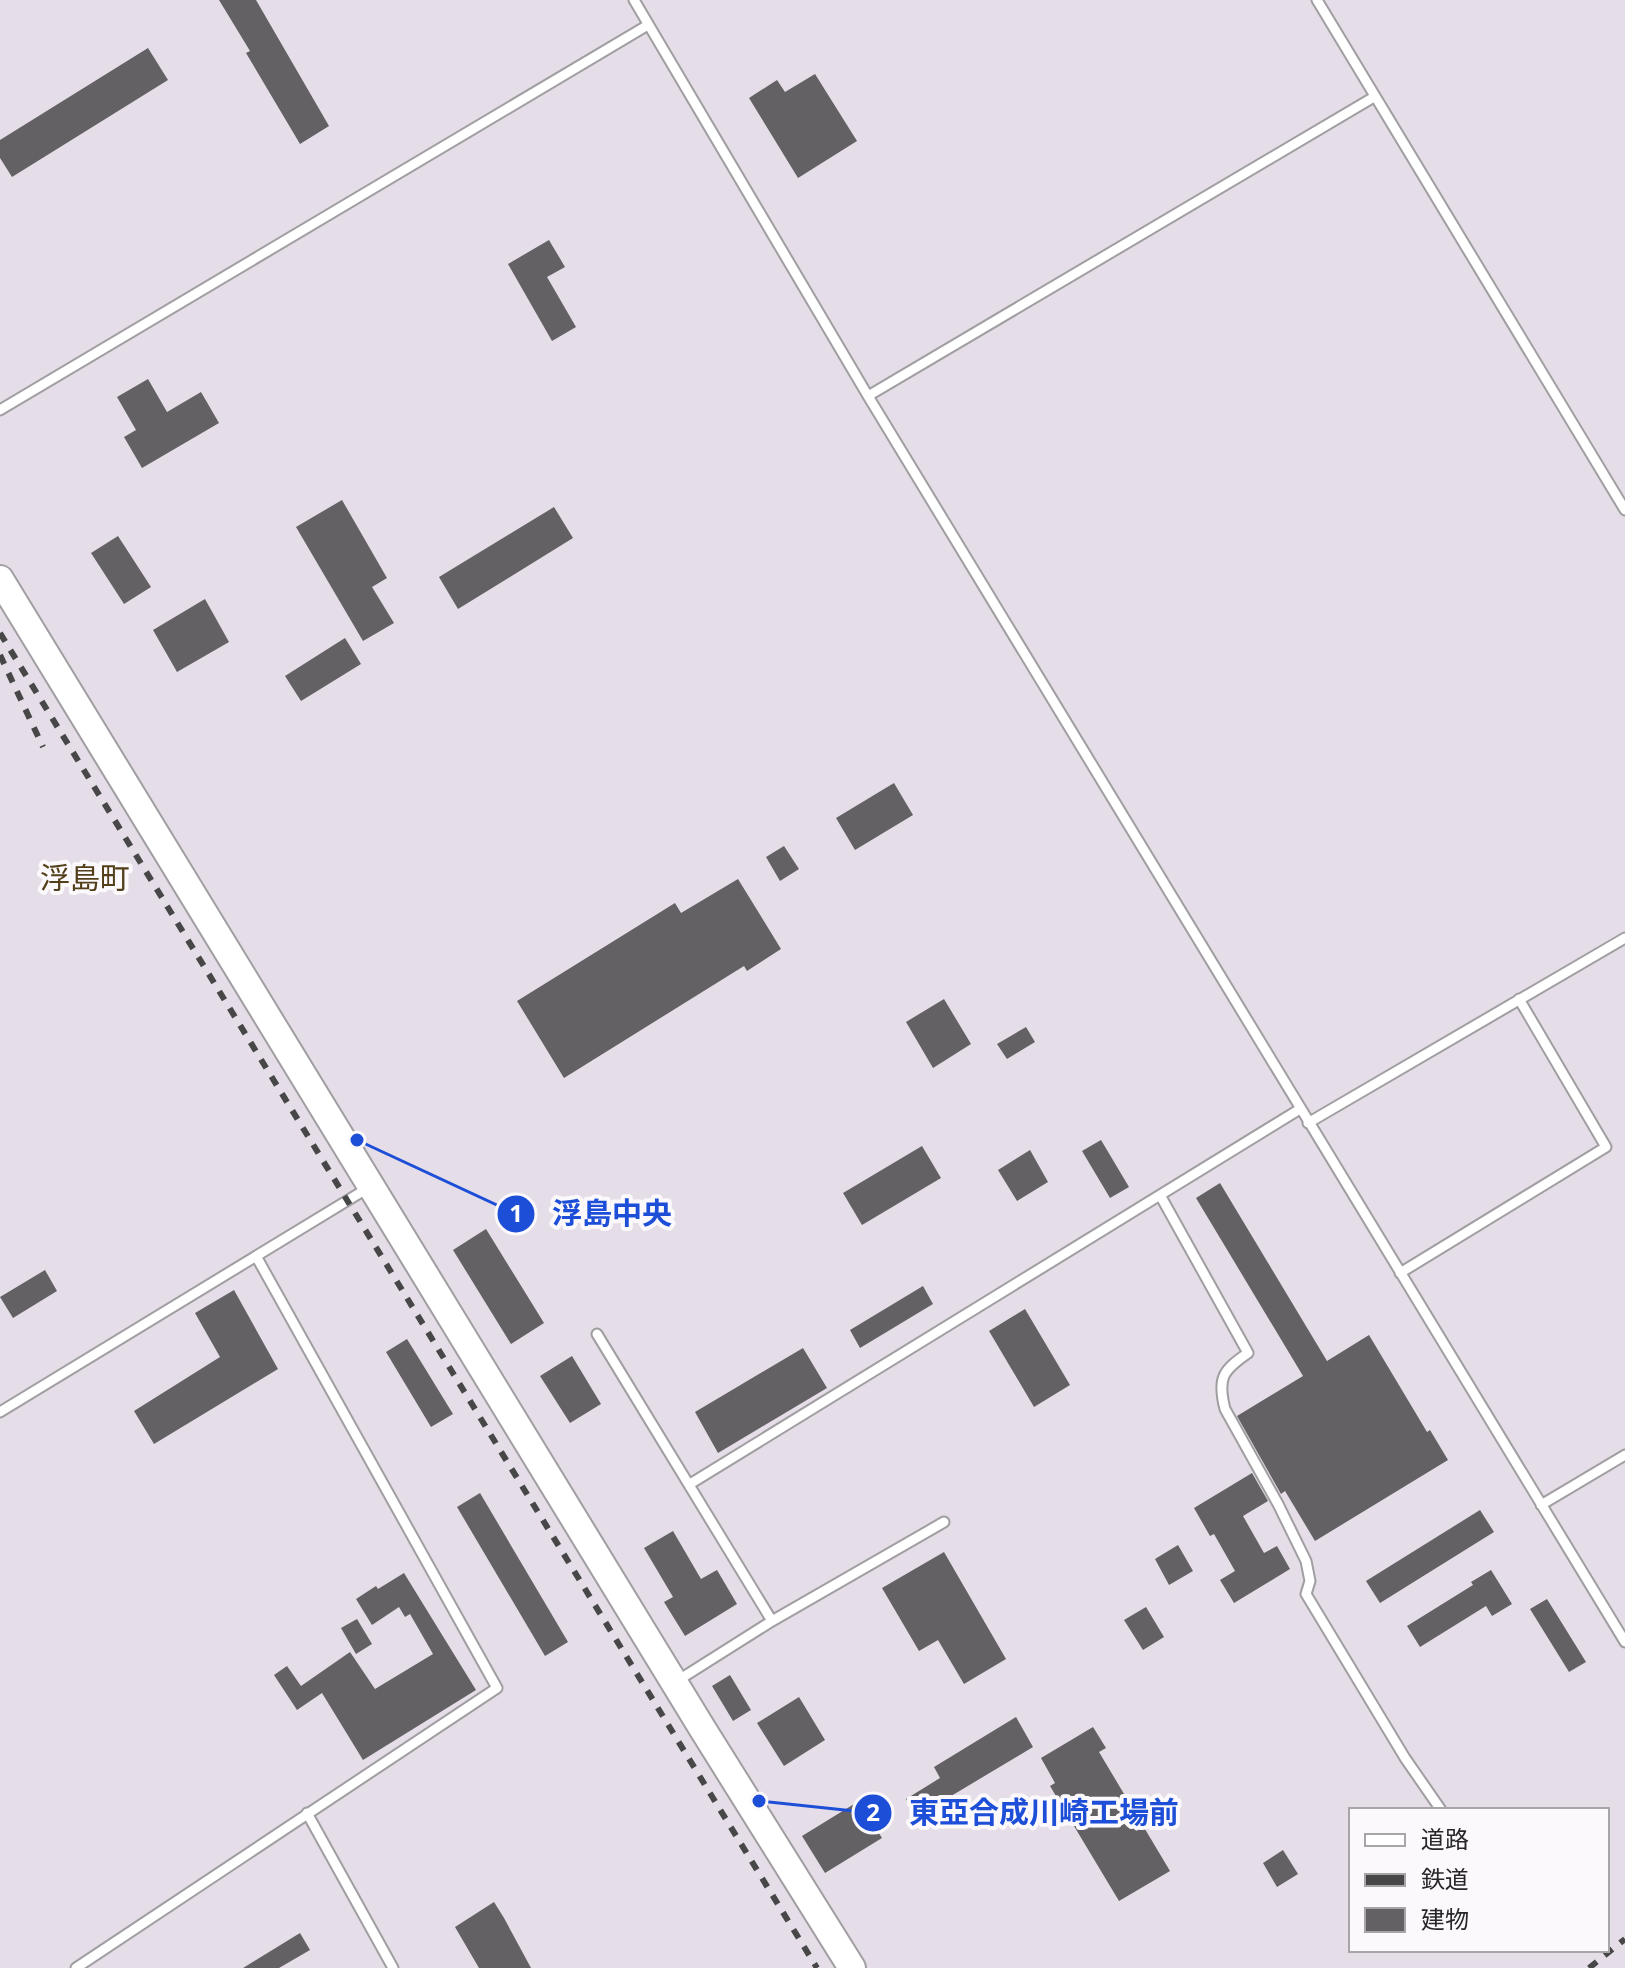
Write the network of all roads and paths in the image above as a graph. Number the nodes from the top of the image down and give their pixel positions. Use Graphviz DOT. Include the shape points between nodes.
graph roads {
  1 [pos="634,0"];
  2 [pos="1317,0"];
  3 [pos="648,25"];
  4 [pos="1374,97"];
  5 [pos="868,396"];
  6 [pos="0,410"];
  7 [pos="1625,510"];
  8 [pos="0,579"];
  9 [pos="1625,938"];
  10 [pos="1519,999"];
  11 [pos="1300,1109"];
  12 [pos="1308,1123"];
  13 [pos="371,1186"];
  14 [pos="1160,1195"];
  15 [pos="256,1256"];
  16 [pos="1400,1273"];
  17 [pos="597,1334"];
  18 [pos="0,1412"];
  19 [pos="1625,1455"];
  20 [pos="690,1484"];
  21 [pos="1541,1505"];
  22 [pos="944,1522"];
  23 [pos="772,1621"];
  24 [pos="1625,1642"];
  25 [pos="674,1683"];
  26 [pos="1440,1808"];
  27 [pos="307,1813"];
  28 [pos="76,1968"];
  29 [pos="393,1968"];
  30 [pos="852,1968"];
  1 -- 3 [label="lane"];
  2 -- 4 [label="lane"];
  3 -- 5 [label="lane"];
  3 -- 6 [label="lane"];
  4 -- 5 [label="lane"];
  4 -- 7 [label="lane"];
  5 -- 11 [label="lane"];
  8 -- 13 [label="street"];
  9 -- 10 [label="lane"];
  10 -- 12 [label="lane"];
  10 -- 16 [label="lane" via="1606,1147"];
  11 -- 12 [label="lane"];
  11 -- 14 [label="lane"];
  12 -- 16 [label="lane"];
  13 -- 15 [label="lane"];
  13 -- 25 [label="street"];
  14 -- 20 [label="lane"];
  14 -- 26 [label="lane" via="1248,1353 1231,1364 1221,1393 1306,1561 1306,1594"];
  15 -- 18 [label="lane"];
  15 -- 27 [label="lane" via="497,1688"];
  16 -- 21 [label="lane"];
  17 -- 20 [label="lane"];
  19 -- 21 [label="lane"];
  20 -- 23 [label="lane"];
  21 -- 24 [label="lane"];
  22 -- 23 [label="lane"];
  23 -- 25 [label="lane"];
  25 -- 30 [label="street"];
  27 -- 28 [label="lane"];
  27 -- 29 [label="lane"];
}
